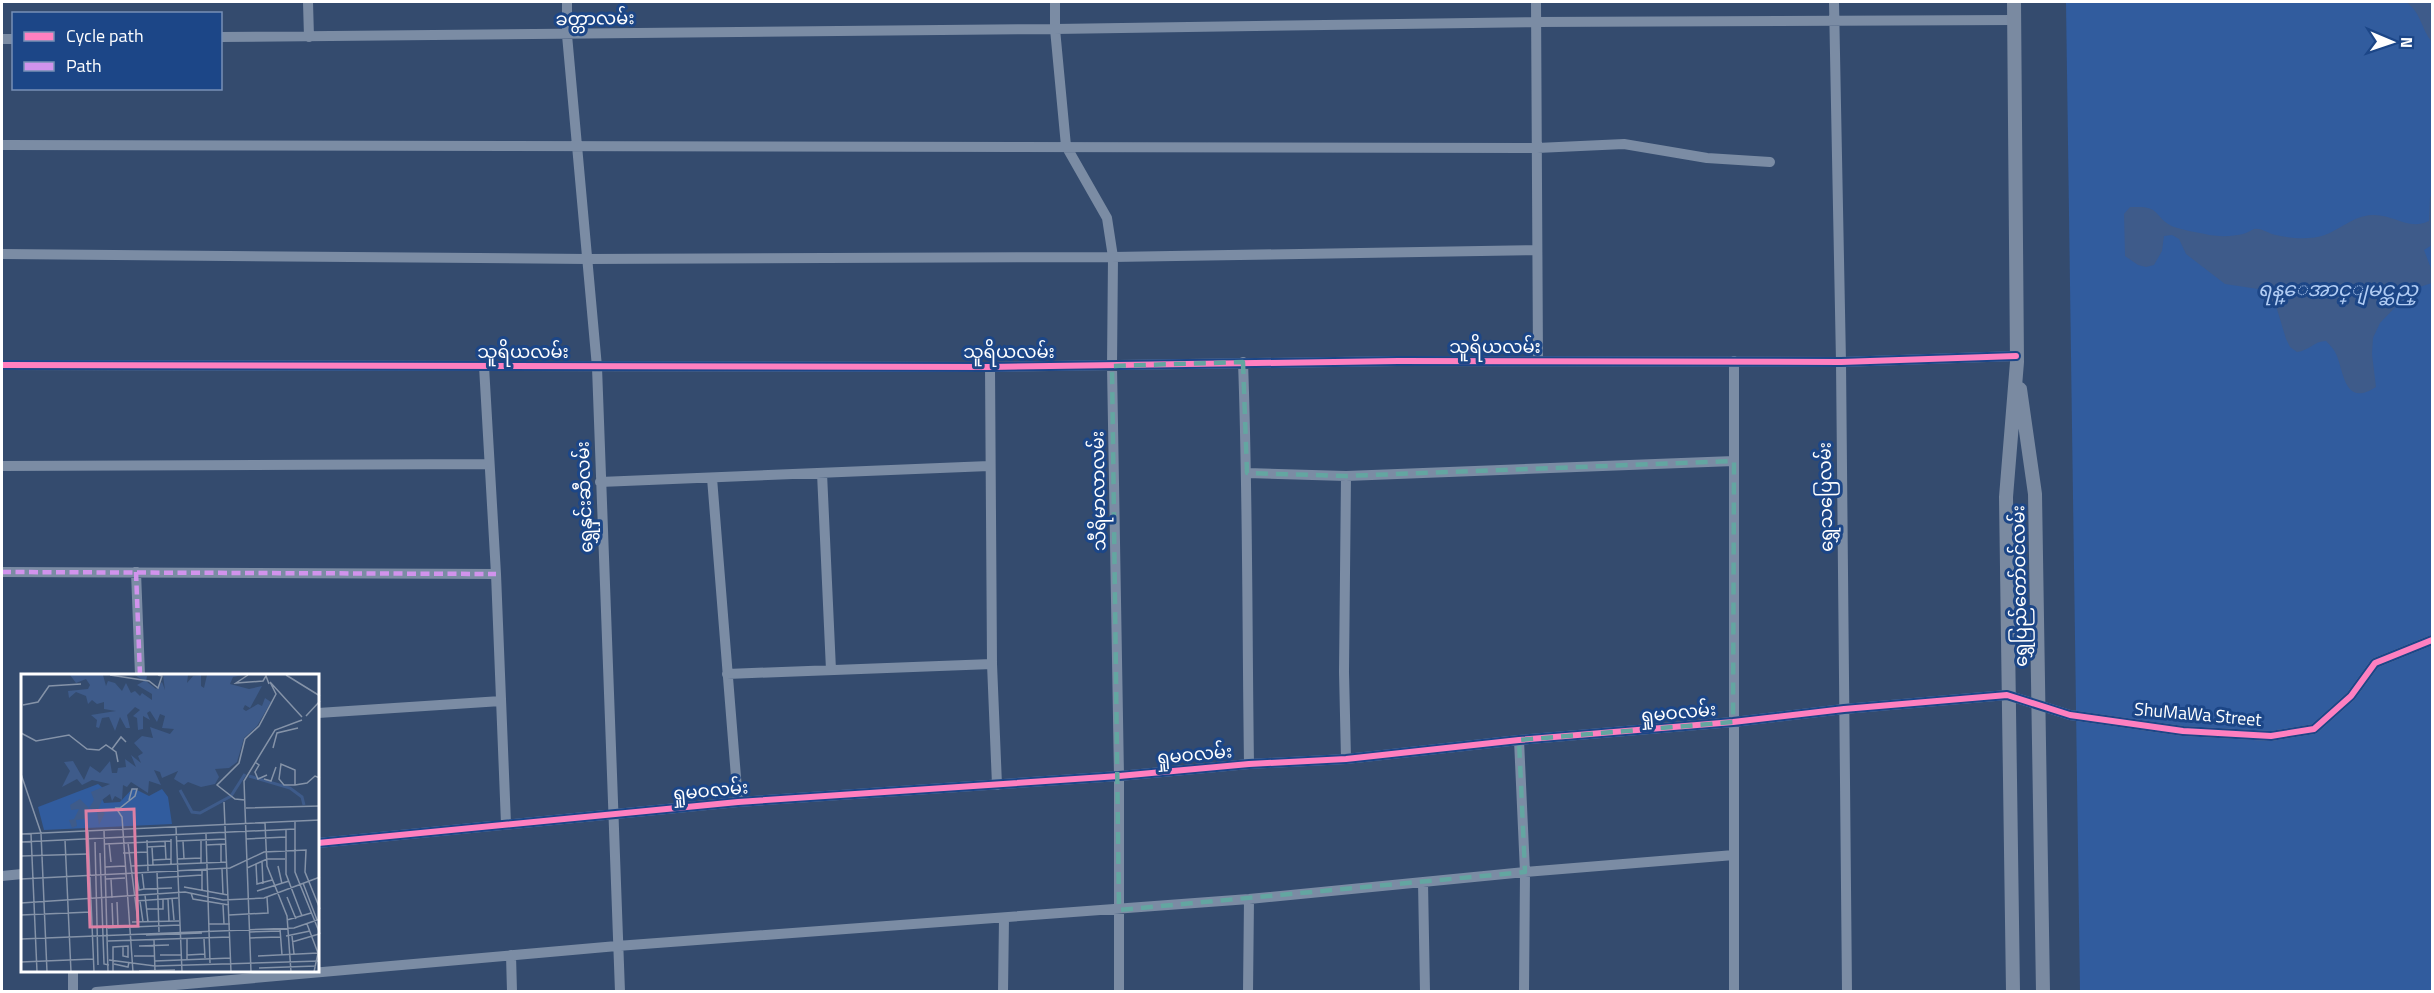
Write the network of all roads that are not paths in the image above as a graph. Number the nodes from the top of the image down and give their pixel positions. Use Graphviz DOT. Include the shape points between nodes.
graph roads {
  1 [pos="308,2"];
  2 [pos="567,2"];
  3 [pos="1055,2"];
  4 [pos="1536,2"];
  5 [pos="1834,2"];
  6 [pos="2014,2"];
  7 [pos="2014,20"];
  8 [pos="1834,21"];
  9 [pos="1536,22"];
  10 [pos="1055,29"];
  11 [pos="567,35"];
  12 [pos="222,37"];
  13 [pos="309,37"];
  14 [pos="2,145"];
  15 [pos="577,146"];
  16 [pos="1066,146"];
  17 [pos="1537,148"];
  18 [pos="1770,162"];
  19 [pos="1537,250"];
  20 [pos="2,254"];
  21 [pos="1113,256"];
  22 [pos="587,259"];
  23 [pos="2017,359"];
  24 [pos="1538,361"];
  25 [pos="1734,361"];
  26 [pos="1243,362"];
  27 [pos="1841,362"];
  28 [pos="2,365"];
  29 [pos="484,366"];
  30 [pos="597,366"];
  31 [pos="1112,366"];
  32 [pos="990,367"];
  33 [pos="1734,461"];
  34 [pos="489,464"];
  35 [pos="2,466"];
  36 [pos="989,466"];
  37 [pos="822,473"];
  38 [pos="1247,473"];
  39 [pos="1346,476"];
  40 [pos="712,478"];
  41 [pos="600,482"];
  42 [pos="2,572"];
  43 [pos="136,572"];
  44 [pos="496,574"];
  45 [pos="2433,640"];
  46 [pos="992,663"];
  47 [pos="831,670"];
  48 [pos="140,674"];
  49 [pos="727,674"];
  50 [pos="2007,695"];
  51 [pos="501,701"];
  52 [pos="2038,705"];
  53 [pos="1844,709"];
  54 [pos="320,713"];
  55 [pos="2070,715"];
  56 [pos="1733,722"];
  57 [pos="1519,740"];
  58 [pos="1346,759"];
  59 [pos="1249,764"];
  60 [pos="1119,776"];
  61 [pos="997,785"];
  62 [pos="738,802"];
  63 [pos="612,814"];
  64 [pos="506,824"];
  65 [pos="320,843"];
  66 [pos="1734,855"];
  67 [pos="1525,872"];
  68 [pos="21,874"];
  69 [pos="2,876"];
  70 [pos="1423,882"];
  71 [pos="1249,899"];
  72 [pos="1119,910"];
  73 [pos="1004,918"];
  74 [pos="618,946"];
  75 [pos="511,955"];
  76 [pos="73,972"];
  77 [pos="73,992"];
  78 [pos="96,992"];
  79 [pos="512,992"];
  80 [pos="620,992"];
  81 [pos="1004,992"];
  82 [pos="1119,992"];
  83 [pos="1248,992"];
  84 [pos="1425,992"];
  85 [pos="1524,992"];
  86 [pos="1734,992"];
  87 [pos="1847,992"];
  88 [pos="2013,992"];
  89 [pos="2043,992"];
  1 -- 13 [label="street"];
  2 -- 11 [label="street, ရွှေနှင်းဆီလမ်း"];
  3 -- 10 [label="street, သီရိမာလာလမ်း"];
  4 -- 9 [label="street"];
  5 -- 8 [label="street, ရွှေသပြေလမ်း"];
  6 -- 7 [label="main road, ရွှေပြည်တော်ဝင်လမ်း"];
  7 -- 8 [label="street, ခတ္တာလမ်း"];
  7 -- 23 [label="main road, ရွှေပြည်တော်ဝင်လမ်း"];
  8 -- 9 [label="street, ခတ္တာလမ်း"];
  8 -- 27 [label="street, ရွှေသပြေလမ်း"];
  9 -- 10 [label="street, ခတ္တာလမ်း"];
  9 -- 17 [label="street"];
  10 -- 11 [label="street, ခတ္တာလမ်း"];
  10 -- 16 [label="street, သီရိမာလာလမ်း"];
  11 -- 13 [label="street, ခတ္တာလမ်း"];
  11 -- 15 [label="street, ရွှေနှင်းဆီလမ်း"];
  12 -- 13 [label="street, ခတ္တာလမ်း"];
  14 -- 15 [label="street"];
  15 -- 16 [label="street"];
  15 -- 22 [label="street, ရွှေနှင်းဆီလမ်း"];
  16 -- 17 [label="street"];
  16 -- 21 [label="street, သီရိမာလာလမ်း" via="1107,218"];
  17 -- 18 [label="street" via="1624,144 1707,158"];
  17 -- 19 [label="street"];
  19 -- 21 [label="street"];
  19 -- 24 [label="street"];
  20 -- 22 [label="street"];
  21 -- 22 [label="street"];
  21 -- 31 [label="street, သီရိမာလာလမ်း"];
  22 -- 30 [label="street, ရွှေနှင်းဆီလမ်း"];
  23 -- 27 [label="street, သူရိယလမ်း"];
  23 -- 50 [label="main road, ရွှေပြည်တော်ဝင်လမ်း" via="2006,497"];
  23 -- 52 [label="main road, ရွှေပြည်တော်ဝင်လမ်း" via="2036,494"];
  24 -- 25 [label="street, သူရိယလမ်း"];
  24 -- 26 [label="street, သူရိယလမ်း"];
  25 -- 27 [label="street, သူရိယလမ်း"];
  25 -- 33 [label="street"];
  26 -- 31 [label="street, သူရိယလမ်း"];
  26 -- 38 [label="street"];
  27 -- 53 [label="street, ရွှေသပြေလမ်း"];
  28 -- 29 [label="street, သူရိယလမ်း"];
  29 -- 30 [label="street, သူရိယလမ်း"];
  29 -- 34 [label="street"];
  30 -- 32 [label="street, သူရိယလမ်း"];
  30 -- 41 [label="street, ရွှေနှင်းဆီလမ်း"];
  31 -- 32 [label="street, သူရိယလမ်း"];
  31 -- 60 [label="street, သီရိမာလာလမ်း"];
  32 -- 36 [label="street"];
  33 -- 39 [label="street"];
  33 -- 56 [label="street"];
  34 -- 35 [label="street"];
  34 -- 44 [label="street"];
  36 -- 37 [label="street"];
  36 -- 46 [label="street"];
  37 -- 40 [label="street"];
  37 -- 47 [label="street"];
  38 -- 39 [label="street"];
  38 -- 59 [label="street"];
  39 -- 58 [label="street"];
  40 -- 41 [label="street"];
  40 -- 49 [label="street"];
  41 -- 63 [label="street, ရွှေနှင်းဆီလမ်း"];
  42 -- 43 [label="street"];
  43 -- 44 [label="street"];
  43 -- 48 [label="street"];
  44 -- 51 [label="street"];
  45 -- 55 [label="street, ShuMaWa Street" via="2375,663 2351,696 2314,729 2271,736 2240,735"];
  46 -- 47 [label="street"];
  46 -- 61 [label="street"];
  47 -- 49 [label="street"];
  49 -- 62 [label="street"];
  50 -- 52 [label="street, ရှုမဝလမ်း"];
  50 -- 53 [label="street, ရှုမဝလမ်း"];
  50 -- 88 [label="main road, ရွှေပြည်တော်ဝင်လမ်း"];
  51 -- 54 [label="street"];
  51 -- 64 [label="street"];
  52 -- 55 [label="street, ရှုမဝလမ်း"];
  52 -- 89 [label="main road, ရွှေပြည်တော်ဝင်လမ်း"];
  53 -- 56 [label="street, ရှုမဝလမ်း"];
  53 -- 87 [label="street, ရွှေသပြေလမ်း"];
  56 -- 57 [label="street, ရှုမဝလမ်း"];
  56 -- 66 [label="street"];
  57 -- 58 [label="street, ရှုမဝလမ်း"];
  57 -- 67 [label="street"];
  58 -- 59 [label="street, ရှုမဝလမ်း"];
  59 -- 60 [label="street, ရှုမဝလမ်း"];
  60 -- 61 [label="street, ရှုမဝလမ်း"];
  60 -- 72 [label="street, သီရိမာလာလမ်း"];
  61 -- 62 [label="street, ရှုမဝလမ်း"];
  62 -- 63 [label="street, ရှုမဝလမ်း"];
  63 -- 64 [label="street, ရှုမဝလမ်း"];
  63 -- 74 [label="street, ရွှေနှင်းဆီလမ်း"];
  64 -- 65 [label="street, ရှုမဝလမ်း"];
  66 -- 67 [label="street"];
  66 -- 86 [label="street"];
  67 -- 70 [label="street"];
  67 -- 85 [label="street"];
  68 -- 69 [label="street"];
  70 -- 71 [label="street"];
  70 -- 84 [label="street"];
  71 -- 72 [label="street"];
  71 -- 83 [label="street"];
  72 -- 73 [label="street"];
  72 -- 82 [label="street, သီရိမာလာလမ်း"];
  73 -- 74 [label="street"];
  73 -- 81 [label="street"];
  74 -- 75 [label="street"];
  74 -- 80 [label="street, ရွှေနှင်းဆီလမ်း"];
  75 -- 78 [label="street"];
  75 -- 79 [label="street"];
  76 -- 77 [label="street"];
}
